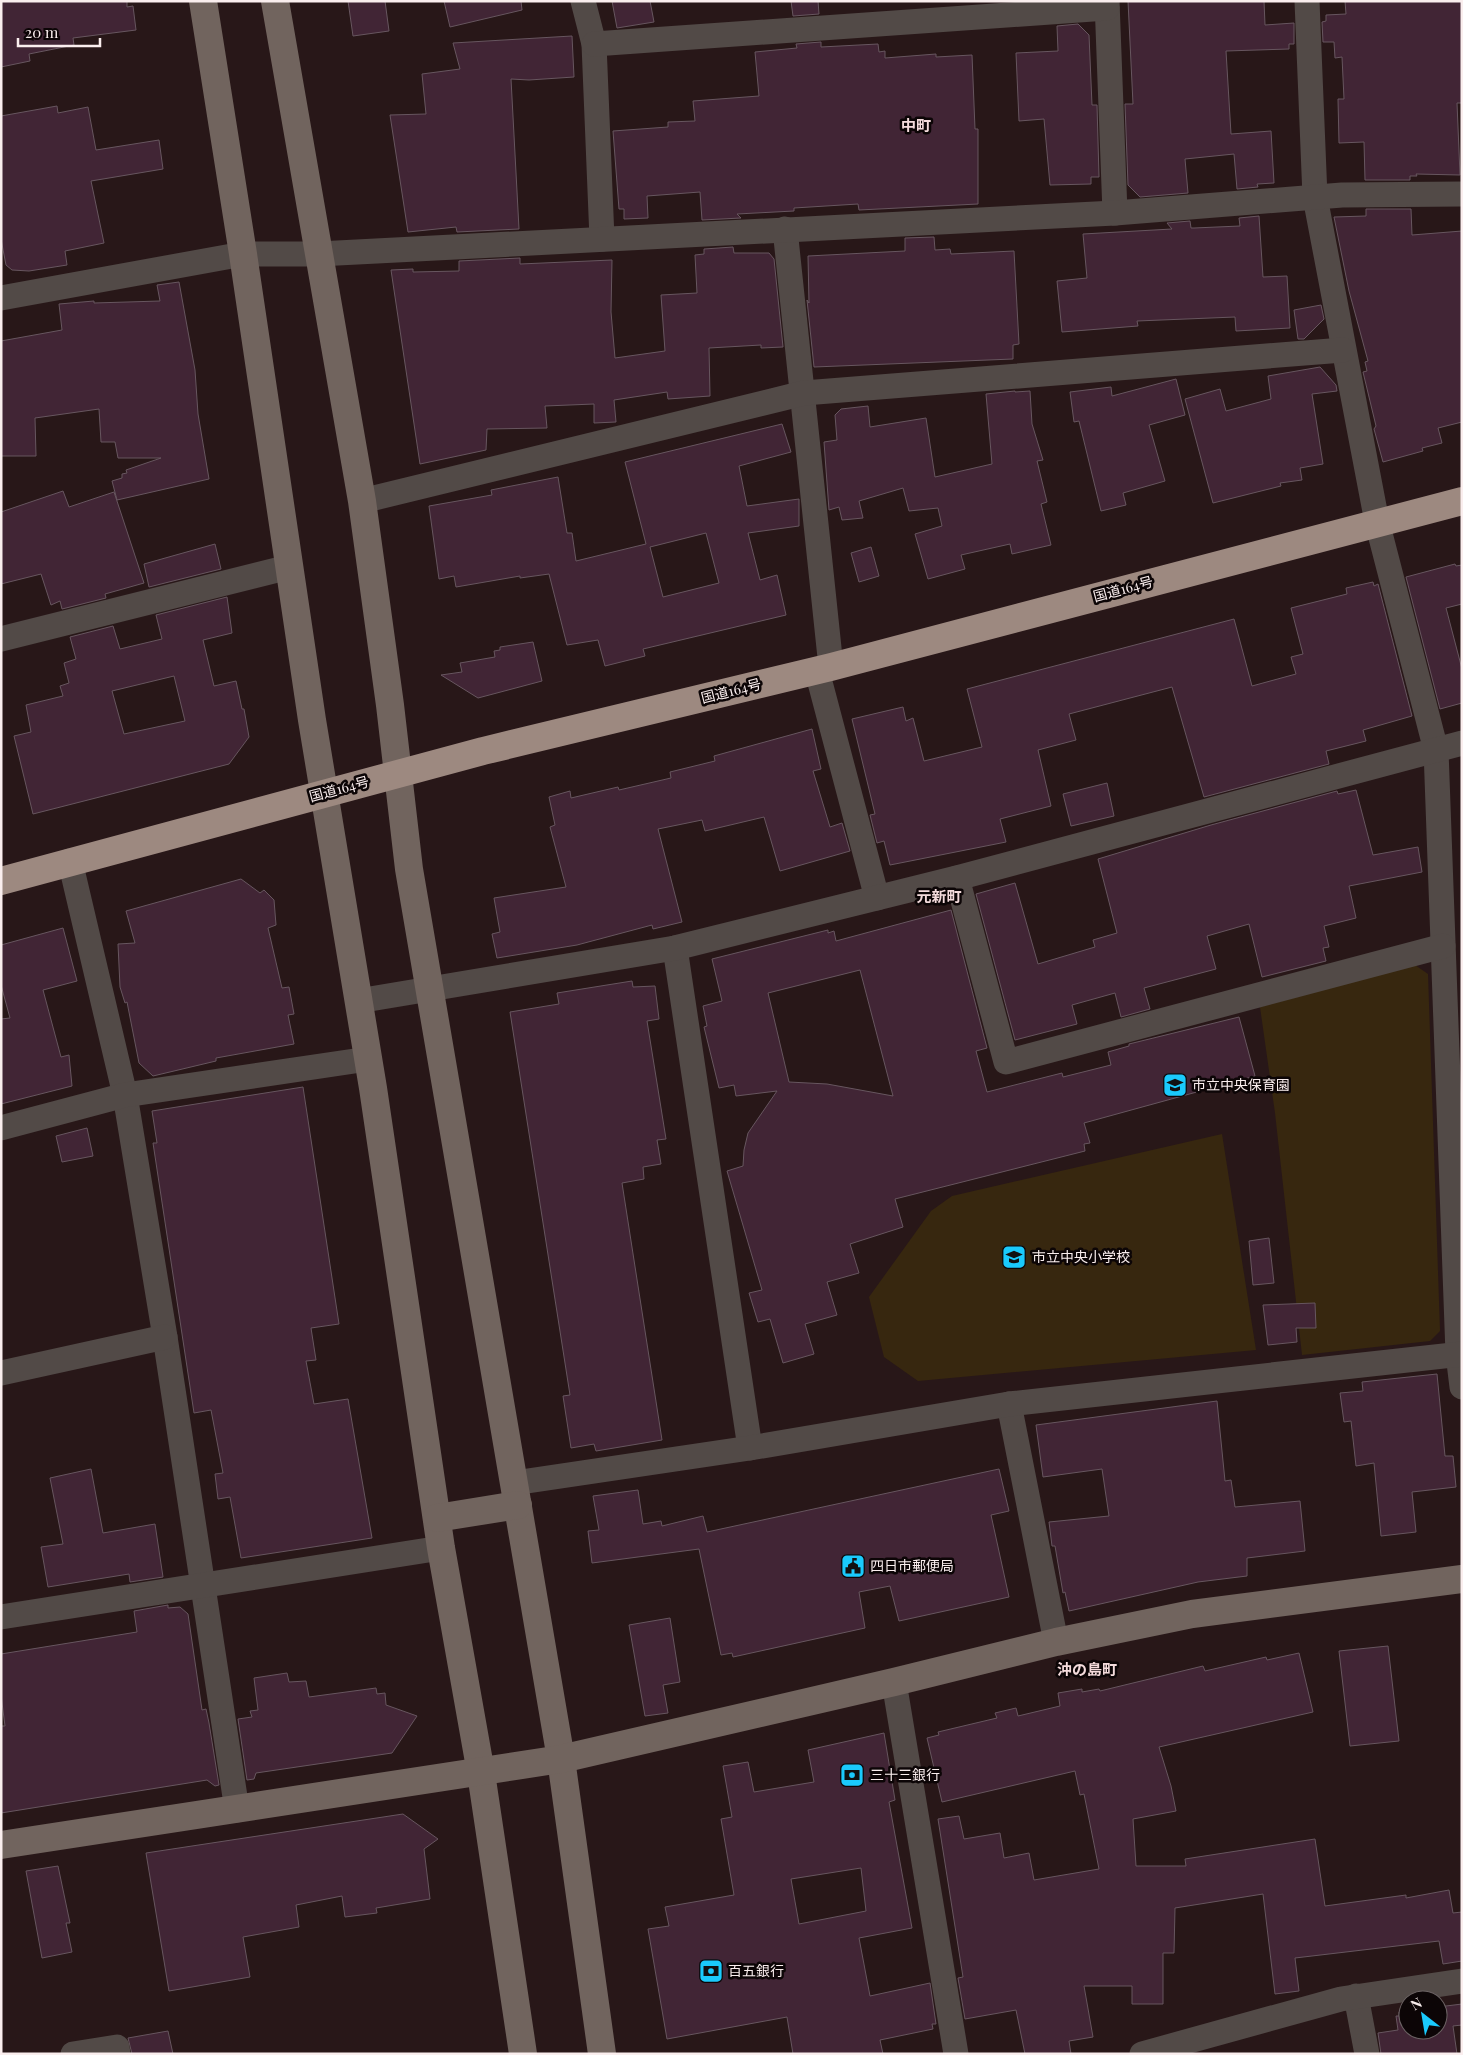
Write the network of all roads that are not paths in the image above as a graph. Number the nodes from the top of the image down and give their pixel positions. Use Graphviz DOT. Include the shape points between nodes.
graph roads {
  1 [pos="203,1"];
  2 [pos="274,1"];
  3 [pos="583,1"];
  4 [pos="1307,1"];
  5 [pos="1107,5"];
  6 [pos="594,44"];
  7 [pos="1462,194"];
  8 [pos="1315,197"];
  9 [pos="1115,213"];
  10 [pos="785,229"];
  11 [pos="602,239"];
  12 [pos="243,254"];
  13 [pos="318,254"];
  14 [pos="1,298"];
  15 [pos="1343,350"];
  16 [pos="804,394"];
  17 [pos="362,501"];
  18 [pos="1462,502"];
  19 [pos="1377,522"];
  20 [pos="289,567"];
  21 [pos="1,639"];
  22 [pos="824,669"];
  23 [pos="1462,743"];
  24 [pos="1436,750"];
  25 [pos="397,774"];
  26 [pos="324,793"];
  27 [pos="70,861"];
  28 [pos="957,878"];
  29 [pos="1,881"];
  30 [pos="877,898"];
  31 [pos="1443,946"];
  32 [pos="675,948"];
  33 [pos="430,989"];
  34 [pos="358,1001"];
  35 [pos="368,1059"];
  36 [pos="125,1095"];
  37 [pos="1,1128"];
  38 [pos="165,1337"];
  39 [pos="1460,1354"];
  40 [pos="1,1374"];
  41 [pos="1462,1387"];
  42 [pos="1009,1404"];
  43 [pos="750,1448"];
  44 [pos="516,1494"];
  45 [pos="437,1518"];
  46 [pos="441,1548"];
  47 [pos="1462,1578"];
  48 [pos="202,1586"];
  49 [pos="1,1617"];
  50 [pos="1056,1642"];
  51 [pos="894,1682"];
  52 [pos="561,1759"];
  53 [pos="481,1773"];
  54 [pos="237,1810"];
  55 [pos="1,1845"];
  56 [pos="1462,1981"];
  57 [pos="1356,1996"];
  58 [pos="73,2054"];
  59 [pos="118,2054"];
  60 [pos="523,2054"];
  61 [pos="602,2054"];
  62 [pos="956,2054"];
  63 [pos="1142,2054"];
  64 [pos="1367,2054"];
  1 -- 12 [label="street"];
  2 -- 13 [label="street"];
  3 -- 6 [label="street"];
  4 -- 8 [label="street"];
  5 -- 6 [label="street"];
  5 -- 9 [label="street"];
  6 -- 11 [label="street"];
  7 -- 8 [label="street"];
  8 -- 9 [label="street"];
  8 -- 15 [label="street"];
  9 -- 10 [label="street"];
  10 -- 11 [label="street"];
  10 -- 16 [label="street"];
  11 -- 13 [label="street"];
  12 -- 13 [label="street"];
  12 -- 14 [label="street"];
  12 -- 20 [label="street"];
  13 -- 17 [label="street"];
  15 -- 16 [label="street"];
  15 -- 19 [label="street"];
  16 -- 17 [label="street"];
  16 -- 22 [label="street"];
  17 -- 25 [label="street"];
  18 -- 19 [label="highway, 国道164号"];
  19 -- 22 [label="highway, 国道164号"];
  19 -- 24 [label="street"];
  20 -- 21 [label="street"];
  20 -- 26 [label="street"];
  22 -- 25 [label="highway, 国道164号"];
  22 -- 30 [label="street"];
  23 -- 24 [label="street"];
  24 -- 28 [label="street"];
  24 -- 31 [label="street"];
  25 -- 26 [label="highway, 国道164号"];
  25 -- 33 [label="street"];
  26 -- 27 [label="highway, 国道164号"];
  26 -- 34 [label="street"];
  27 -- 29 [label="highway, 国道164号"];
  27 -- 36 [label="street"];
  28 -- 30 [label="street"];
  28 -- 31 [label="street" via="1006,1062"];
  30 -- 32 [label="street"];
  31 -- 39 [label="street"];
  32 -- 33 [label="street"];
  32 -- 43 [label="street"];
  33 -- 34 [label="street"];
  33 -- 44 [label="street"];
  34 -- 35 [label="street"];
  35 -- 36 [label="street"];
  35 -- 45 [label="street"];
  36 -- 37 [label="street"];
  36 -- 38 [label="street"];
  38 -- 40 [label="street"];
  38 -- 48 [label="street"];
  39 -- 41 [label="street"];
  39 -- 42 [label="street"];
  42 -- 43 [label="street"];
  42 -- 50 [label="street"];
  43 -- 44 [label="street"];
  44 -- 45 [label="street"];
  44 -- 52 [label="street"];
  45 -- 46 [label="street"];
  46 -- 48 [label="street"];
  46 -- 53 [label="street"];
  47 -- 50 [label="street" via="1192,1614"];
  48 -- 49 [label="street"];
  48 -- 54 [label="street"];
  50 -- 51 [label="street"];
  51 -- 52 [label="street"];
  51 -- 62 [label="street"];
  52 -- 53 [label="street"];
  52 -- 61 [label="street"];
  53 -- 54 [label="street"];
  53 -- 60 [label="street"];
  54 -- 55 [label="street"];
  56 -- 57 [label="street"];
  57 -- 63 [label="street"];
  57 -- 64 [label="street"];
  58 -- 59 [label="street" via="117,2047"];
}
